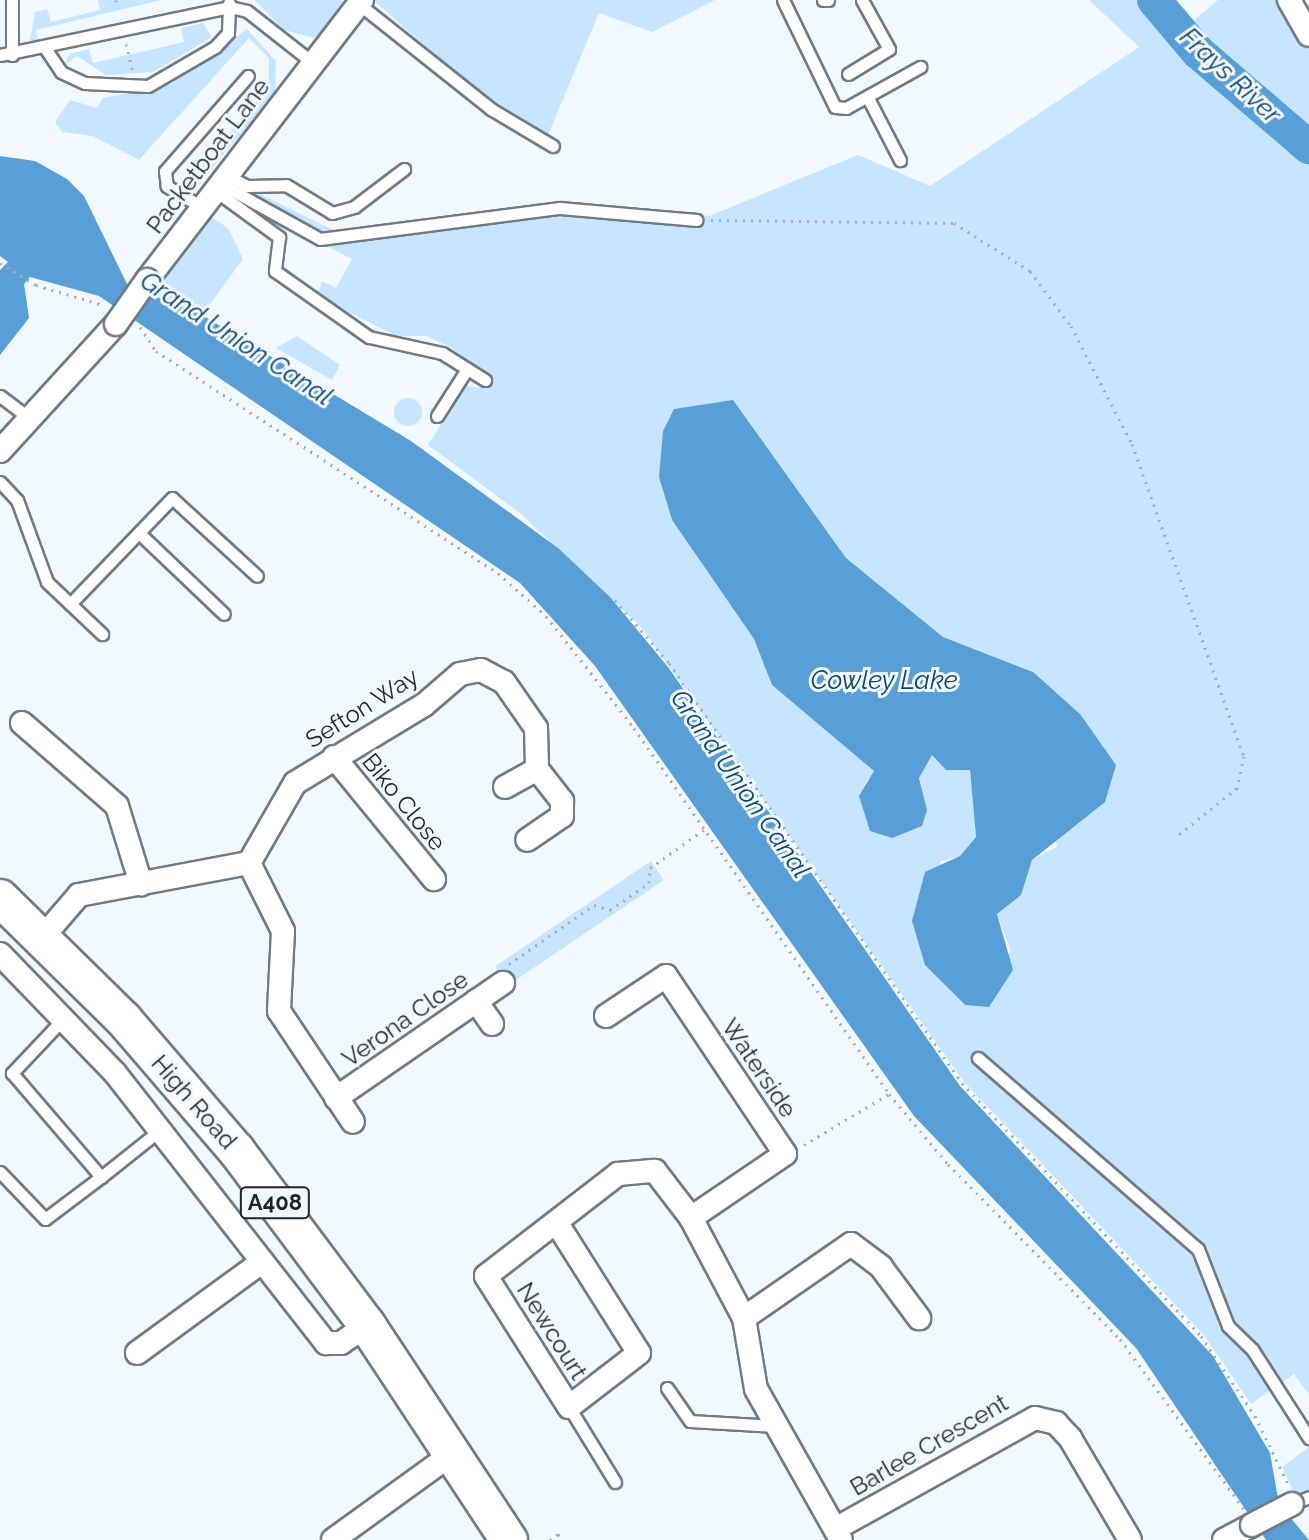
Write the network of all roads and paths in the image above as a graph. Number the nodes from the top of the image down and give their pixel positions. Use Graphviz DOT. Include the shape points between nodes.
graph roads {
  1 [pos="12,0"];
  2 [pos="116,0"];
  3 [pos="783,0"];
  4 [pos="862,0"];
  5 [pos="1289,0"];
  6 [pos="361,2"];
  7 [pos="229,4"];
  8 [pos="118,8"];
  9 [pos="1309,35"];
  10 [pos="125,41"];
  11 [pos="45,48"];
  12 [pos="6,55"];
  13 [pos="313,63"];
  14 [pos="920,67"];
  15 [pos="848,74"];
  16 [pos="134,76"];
  17 [pos="248,76"];
  18 [pos="868,98"];
  19 [pos="553,146"];
  20 [pos="900,160"];
  21 [pos="404,169"];
  22 [pos="214,188"];
  23 [pos="696,220"];
  24 [pos="0,263"];
  25 [pos="120,317"];
  26 [pos="467,369"];
  27 [pos="485,380"];
  28 [pos="0,396"];
  29 [pos="437,416"];
  30 [pos="30,419"];
  31 [pos="0,451"];
  32 [pos="0,482"];
  33 [pos="139,533"];
  34 [pos="257,576"];
  35 [pos="615,600"];
  36 [pos="70,604"];
  37 [pos="224,614"];
  38 [pos="102,634"];
  39 [pos="22,723"];
  40 [pos="334,757"];
  41 [pos="538,759"];
  42 [pos="505,787"];
  43 [pos="706,828"];
  44 [pos="1177,836"];
  45 [pos="527,840"];
  46 [pos="249,863"];
  47 [pos="434,879"];
  48 [pos="141,884"];
  49 [pos="0,898"];
  50 [pos="41,939"];
  51 [pos="0,954"];
  52 [pos="503,983"];
  53 [pos="476,1001"];
  54 [pos="66,1016"];
  55 [pos="600,1020"];
  56 [pos="492,1024"];
  57 [pos="978,1058"];
  58 [pos="889,1094"];
  59 [pos="336,1098"];
  60 [pos="353,1122"];
  61 [pos="160,1130"];
  62 [pos="785,1154"];
  63 [pos="0,1172"];
  64 [pos="101,1177"];
  65 [pos="691,1218"];
  66 [pos="558,1225"];
  67 [pos="262,1262"];
  68 [pos="744,1318"];
  69 [pos="919,1318"];
  70 [pos="367,1325"];
  71 [pos="137,1353"];
  72 [pos="667,1388"];
  73 [pos="569,1407"];
  74 [pos="776,1426"];
  75 [pos="1309,1438"];
  76 [pos="452,1454"];
  77 [pos="615,1482"];
  78 [pos="1297,1498"];
  79 [pos="1250,1520"];
  80 [pos="838,1535"];
  81 [pos="333,1540"];
  82 [pos="509,1540"];
  83 [pos="550,1540"];
  84 [pos="562,1540"];
  85 [pos="1130,1540"];
  86 [pos="1224,1540"];
  1 -- 12 [label="lane"];
  2 -- 8 [label="path"];
  3 -- 18 [label="lane" via="835,107"];
  4 -- 15 [label="lane" via="889,49"];
  5 -- 9 [label="street"];
  6 -- 13 [label="street, Packetboat Lane"];
  6 -- 19 [label="lane" via="491,109"];
  7 -- 11 [label="lane"];
  7 -- 11 [label="lane" via="228,33 215,47 148,86 85,83 61,72"];
  7 -- 13 [label="lane" via="247,11"];
  10 -- 16 [label="path"];
  11 -- 12 [label="lane"];
  13 -- 22 [label="street, Packetboat Lane"];
  14 -- 18 [label="lane"];
  17 -- 22 [label="lane" via="165,171 167,186"];
  18 -- 20 [label="lane"];
  21 -- 22 [label="lane" via="354,207 332,213 286,185"];
  22 -- 23 [label="lane" via="320,239 560,208"];
  22 -- 25 [label="street, Packetboat Lane, bridge"];
  22 -- 26 [label="lane" via="279,237 275,271 287,280 369,337 442,353"];
  23 -- 44 [label="path" via="954,223 1030,271 1071,326 1132,444 1244,756 1237,788"];
  24 -- 25 [label="path" via="36,285"];
  25 -- 30 [label="street, Packetboat Lane"];
  25 -- 43 [label="path" via="156,351 498,573 546,616"];
  26 -- 27 [label="lane"];
  26 -- 29 [label="lane"];
  28 -- 30 [label="lane"];
  30 -- 31 [label="street, Packetboat Lane"];
  32 -- 36 [label="lane" via="17,500 47,582"];
  33 -- 34 [label="lane" via="181,499"];
  33 -- 36 [label="lane"];
  33 -- 37 [label="lane"];
  35 -- 78 [label="path" via="669,663 962,1083 1201,1336 1255,1416"];
  36 -- 38 [label="lane"];
  39 -- 48 [label="street" via="117,806"];
  40 -- 41 [label="street, Sefton Way" via="424,705 454,677 481,670 504,682 536,728"];
  40 -- 46 [label="street, Sefton Way" via="295,783"];
  40 -- 47 [label="street, Biko Close"];
  41 -- 42 [label="street"];
  41 -- 45 [label="street, Sefton Way" via="564,812"];
  43 -- 52 [label="path" via="650,868 649,883 610,910 594,905 496,973"];
  43 -- 58 [label="path"];
  46 -- 48 [label="street"];
  46 -- 59 [label="street, Verona Close" via="283,931 279,1011"];
  48 -- 50 [label="street" via="79,895"];
  49 -- 50 [label="main road, High Road / A408"];
  50 -- 70 [label="main road, High Road / A408" via="236,1150"];
  51 -- 54 [label="street, High Road"];
  52 -- 53 [label="street, Verona Close"];
  53 -- 56 [label="street"];
  53 -- 59 [label="street, Verona Close"];
  54 -- 61 [label="street, High Road"];
  54 -- 64 [label="lane" via="12,1073"];
  55 -- 62 [label="street, Waterside" via="664,972"];
  57 -- 75 [label="lane" via="1198,1249 1228,1326 1252,1349"];
  58 -- 62 [label="path"];
  58 -- 79 [label="path" via="1120,1339"];
  59 -- 60 [label="street, Verona Close"];
  61 -- 64 [label="lane"];
  61 -- 67 [label="street, High Road"];
  62 -- 65 [label="street, Waterside"];
  63 -- 64 [label="lane" via="45,1219"];
  65 -- 66 [label="street, Newcourt" via="655,1171 639,1169 618,1174"];
  65 -- 68 [label="street, Newcourt"];
  66 -- 73 [label="street, Newcourt" via="639,1353"];
  66 -- 73 [label="street, Newcourt" via="486,1276"];
  67 -- 70 [label="street, High Road" via="326,1343 341,1343"];
  67 -- 71 [label="street"];
  68 -- 69 [label="street" via="851,1244 881,1267"];
  68 -- 74 [label="street, Barlee Crescent" via="756,1389"];
  70 -- 76 [label="main road, High Road / A408"];
  72 -- 74 [label="lane" via="690,1421"];
  73 -- 77 [label="lane"];
  74 -- 80 [label="street, Barlee Crescent"];
  76 -- 81 [label="street"];
  76 -- 82 [label="main road, High Road / A408"];
  78 -- 79 [label="street, bridge"];
  79 -- 86 [label="street"];
  80 -- 85 [label="street, Barlee Crescent" via="1035,1418 1065,1432"];
  83 -- 84 [label="path"];
}
